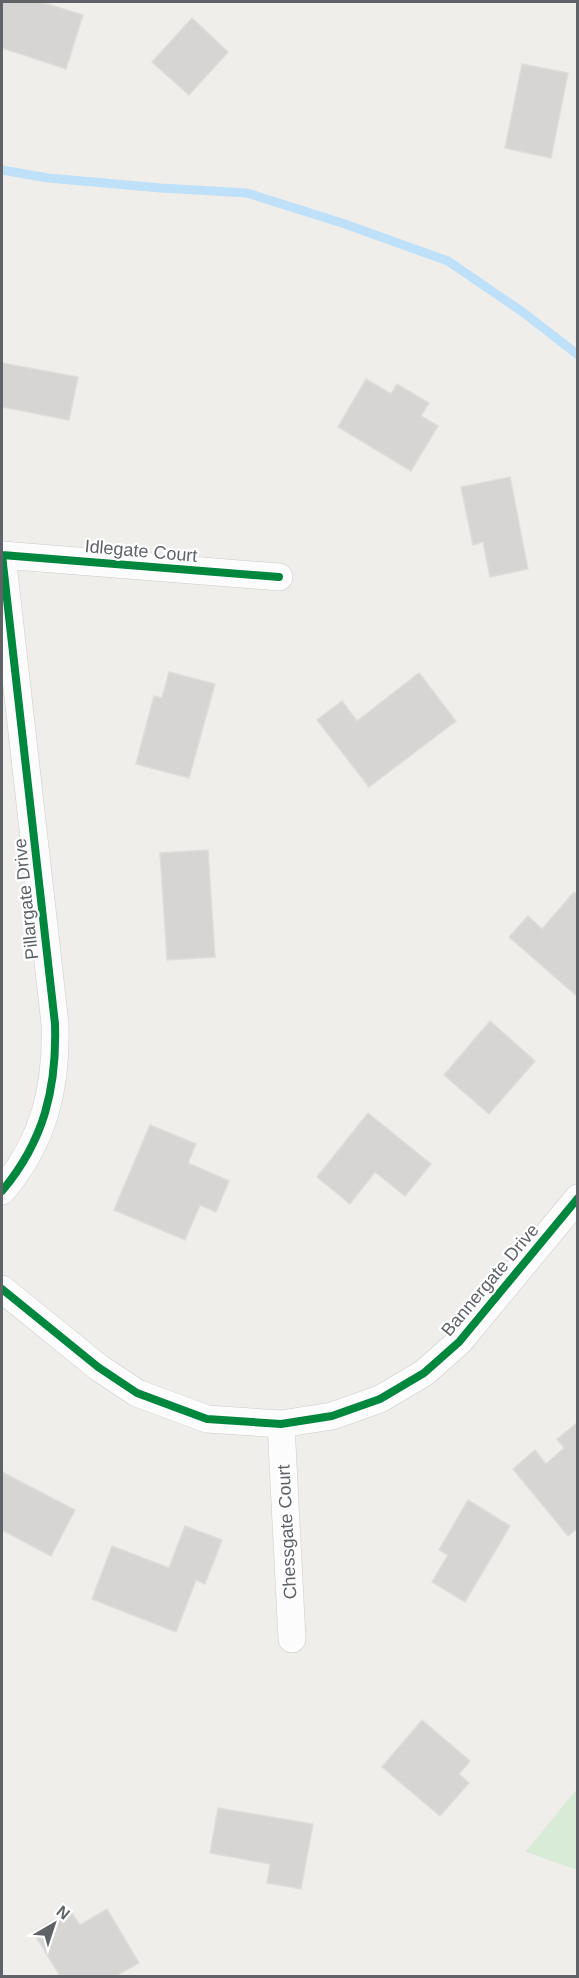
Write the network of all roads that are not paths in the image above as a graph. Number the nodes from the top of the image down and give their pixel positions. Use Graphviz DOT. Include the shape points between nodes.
graph roads {
  1 [pos="2,555"];
  2 [pos="279,577"];
  3 [pos="2,1191"];
  4 [pos="578,1198"];
  5 [pos="2,1289"];
  6 [pos="281,1424"];
  7 [pos="292,1639"];
  1 -- 2 [label="street, Idlegate Court"];
  1 -- 3 [label="street, Pillargate Drive" via="56,1060 46,1112 29,1153"];
  4 -- 6 [label="street, Bannergate Drive" via="459,1342 424,1373 380,1399 332,1416"];
  5 -- 6 [label="street, Bannergate Drive" via="98,1367 137,1393 207,1419"];
  6 -- 7 [label="street, Chessgate Court"];
}
